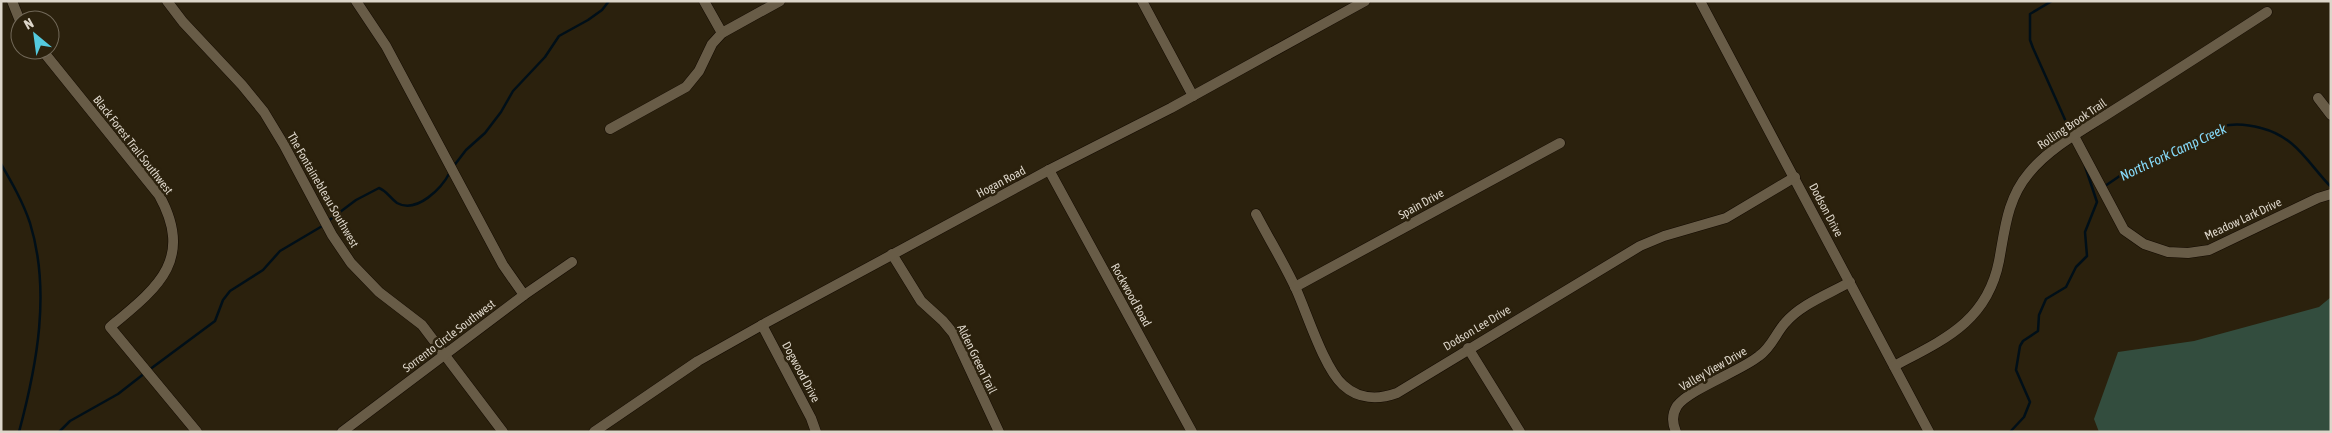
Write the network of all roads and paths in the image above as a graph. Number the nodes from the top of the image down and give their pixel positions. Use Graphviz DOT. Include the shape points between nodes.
graph roads {
  1 [pos="167,1"];
  2 [pos="704,1"];
  3 [pos="780,1"];
  4 [pos="1142,1"];
  5 [pos="1365,1"];
  6 [pos="1700,1"];
  7 [pos="361,3"];
  8 [pos="2267,12"];
  9 [pos="722,33"];
  10 [pos="50,60"];
  11 [pos="1193,96"];
  12 [pos="2318,98"];
  13 [pos="2331,115"];
  14 [pos="610,129"];
  15 [pos="2074,136"];
  16 [pos="1560,143"];
  17 [pos="1049,170"];
  18 [pos="1795,177"];
  19 [pos="2331,194"];
  20 [pos="1256,214"];
  21 [pos="892,254"];
  22 [pos="572,262"];
  23 [pos="1850,282"];
  24 [pos="1295,287"];
  25 [pos="524,295"];
  26 [pos="762,324"];
  27 [pos="1468,348"];
  28 [pos="446,354"];
  29 [pos="1894,366"];
  30 [pos="504,431"];
  31 [pos="197,432"];
  32 [pos="342,432"];
  33 [pos="594,432"];
  34 [pos="816,432"];
  35 [pos="999,432"];
  36 [pos="1192,432"];
  37 [pos="1520,432"];
  38 [pos="1676,432"];
  39 [pos="1929,432"];
  1 -- 28 [label="street, The Fontainebleau Southwest" via="264,112 351,263 379,292 422,325"];
  2 -- 9 [label="street"];
  3 -- 9 [label="street"];
  4 -- 11 [label="street"];
  5 -- 11 [label="street, Hogan Road"];
  6 -- 18 [label="street, Dodson Drive"];
  7 -- 25 [label="street" via="503,264"];
  8 -- 15 [label="street, Rolling Brook Trail"];
  9 -- 14 [label="street" via="686,87"];
  10 -- 31 [label="street, Black Forest Trail Southwest" via="159,195 168,211 173,241 165,272 149,294 110,327"];
  11 -- 17 [label="street, Hogan Road"];
  12 -- 13 [label="street"];
  15 -- 19 [label="street, Meadow Lark Drive" via="2124,230 2144,244 2168,252 2209,250"];
  15 -- 29 [label="street, Rolling Brook Trail" via="2040,161 2018,190 2005,219 1995,277 1986,298 1972,317 1940,341"];
  16 -- 24 [label="street, Spain Drive"];
  17 -- 21 [label="street, Hogan Road"];
  17 -- 36 [label="street, Rockwood Road"];
  18 -- 23 [label="street, Dodson Drive"];
  18 -- 27 [label="street, Dodson Lee Drive" via="1726,218 1640,246"];
  20 -- 24 [label="street, Dodson Lee Drive"];
  21 -- 26 [label="street, Hogan Road"];
  21 -- 35 [label="street, Alden Green Trail" via="921,301 952,333"];
  22 -- 25 [label="street, Sorrento Circle Southwest"];
  23 -- 29 [label="street, Dodson Drive"];
  23 -- 38 [label="street, Valley View Drive" via="1796,312 1760,356 1678,405 1673,422"];
  24 -- 27 [label="street, Dodson Lee Drive" via="1335,375 1356,394 1374,398 1397,393"];
  25 -- 28 [label="street, Sorrento Circle Southwest"];
  26 -- 33 [label="street, Hogan Road" via="698,361"];
  26 -- 34 [label="street, Dogwood Drive"];
  27 -- 37 [label="street"];
  28 -- 30 [label="street, The Fontainebleau Southwest"];
  28 -- 32 [label="street, Sorrento Circle Southwest"];
  29 -- 39 [label="street, Dodson Drive"];
}
